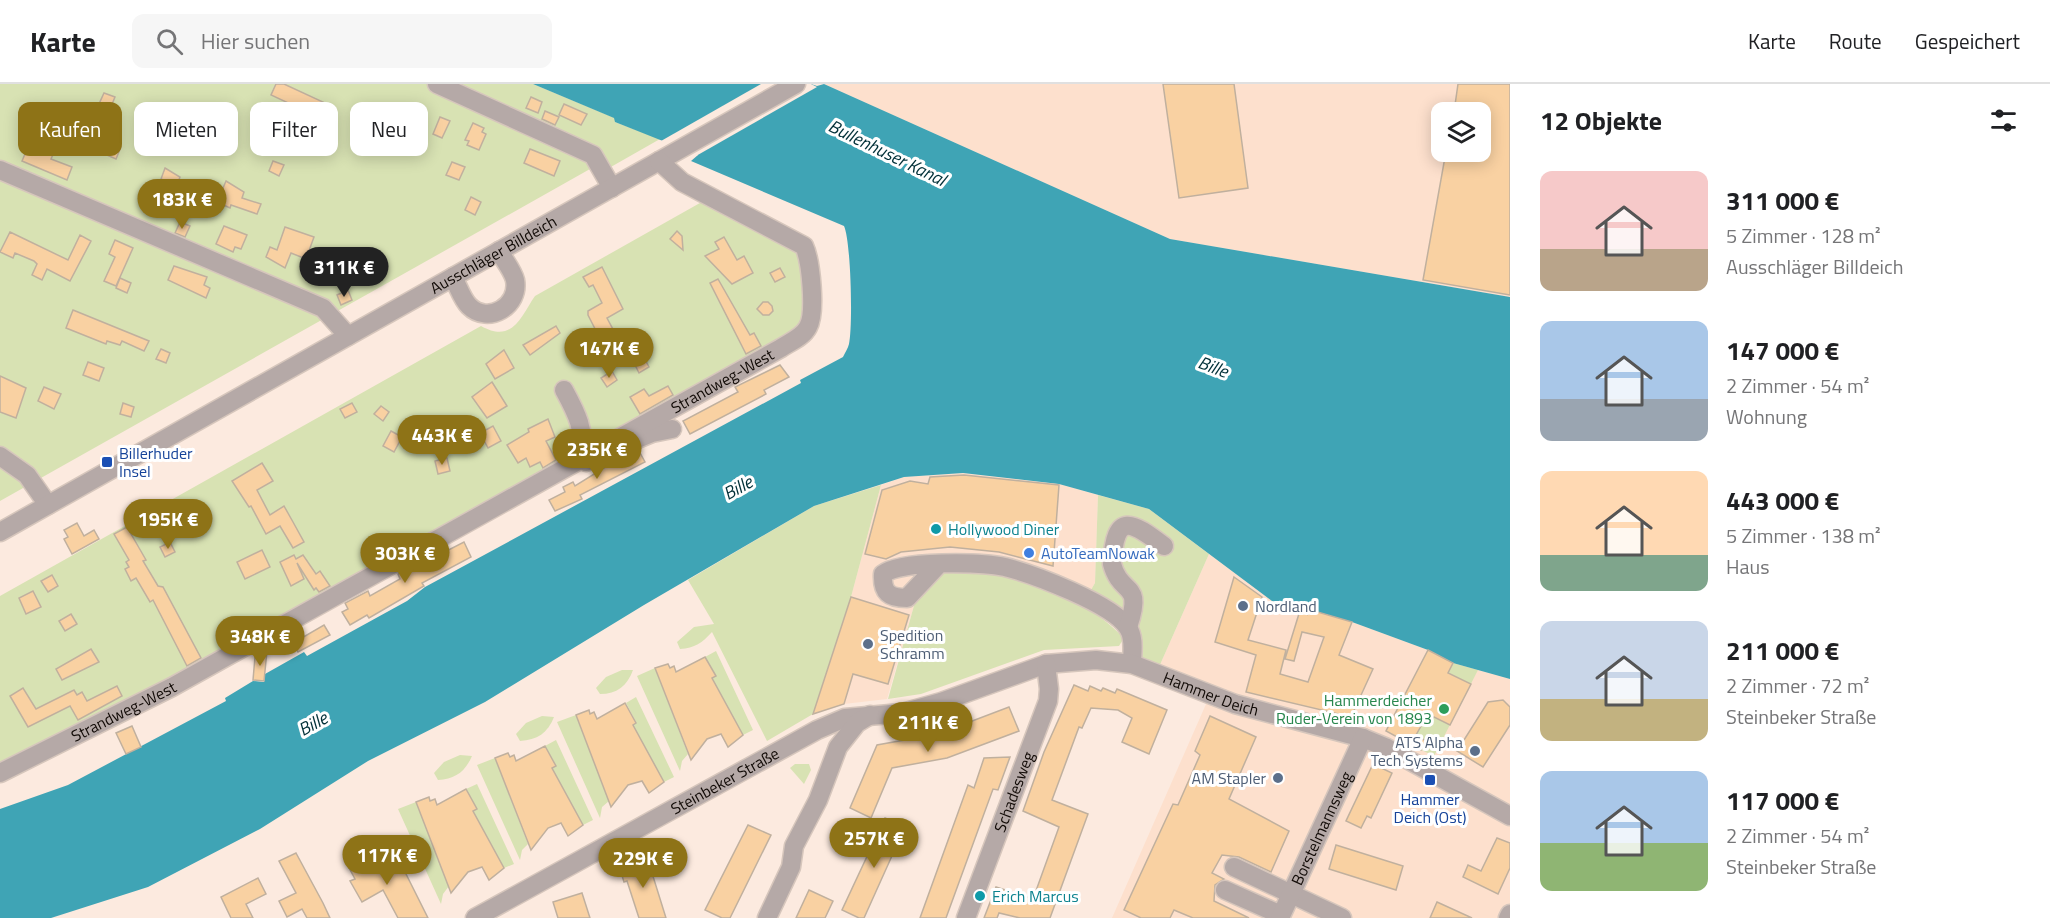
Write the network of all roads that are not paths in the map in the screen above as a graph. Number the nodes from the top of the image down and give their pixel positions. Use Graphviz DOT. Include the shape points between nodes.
graph roads {
  1 [pos="437,84"];
  2 [pos="796,84"];
  3 [pos="659,161"];
  4 [pos="0,170"];
  5 [pos="612,188"];
  6 [pos="500,251"];
  7 [pos="453,277"];
  8 [pos="348,336"];
  9 [pos="564,390"];
  10 [pos="672,429"];
  11 [pos="0,456"];
  12 [pos="580,458"];
  13 [pos="48,505"];
  14 [pos="0,532"];
  15 [pos="1164,546"];
  16 [pos="939,564"];
  17 [pos="1128,627"];
  18 [pos="1046,664"];
  19 [pos="1132,664"];
  20 [pos="870,714"];
  21 [pos="818,730"];
  22 [pos="1363,738"];
  23 [pos="838,747"];
  24 [pos="0,773"];
  25 [pos="1510,816"];
  26 [pos="1234,867"];
  27 [pos="1225,890"];
  28 [pos="1290,896"];
  29 [pos="1280,917"];
  30 [pos="474,918"];
  31 [pos="767,918"];
  32 [pos="966,918"];
  33 [pos="1342,918"];
  1 -- 5 [label="street" via="593,155"];
  2 -- 3 [label="street, Ausschläger Billdeich"];
  3 -- 5 [label="street, Ausschläger Billdeich"];
  3 -- 12 [label="street, Strandweg-West" via="682,182 804,246 811,322 805,332 782,348"];
  4 -- 8 [label="street" via="323,308"];
  5 -- 6 [label="street, Ausschläger Billdeich"];
  6 -- 7 [label="street, Ausschläger Billdeich"];
  6 -- 7 [label="street" via="515,280 514,298 502,311 484,314 469,306"];
  7 -- 8 [label="street, Ausschläger Billdeich"];
  8 -- 13 [label="street, Ausschläger Billdeich"];
  9 -- 12 [label="street" via="580,420"];
  10 -- 12 [label="street" via="637,438 586,462"];
  11 -- 13 [label="street" via="27,475"];
  12 -- 24 [label="street, Strandweg-West" via="171,687"];
  13 -- 14 [label="street, Ausschläger Billdeich"];
  15 -- 17 [label="street" via="1137,526 1119,530 1112,564 1134,595"];
  16 -- 17 [label="street" via="1004,567 1054,583"];
  17 -- 19 [label="street"];
  18 -- 19 [label="street, Steinbeker Straße" via="1096,660"];
  18 -- 20 [label="street, Steinbeker Straße" via="902,713"];
  18 -- 32 [label="street, Schadesweg" via="1048,701"];
  19 -- 22 [label="street, Hammer Deich" via="1235,704"];
  20 -- 21 [label="street, Steinbeker Straße" via="845,718"];
  20 -- 23 [label="street" via="857,723"];
  21 -- 23 [label="street" via="823,745"];
  21 -- 30 [label="street, Steinbeker Straße"];
  22 -- 25 [label="street, Hammer Deich"];
  22 -- 28 [label="street, Borstelmannsweg"];
  23 -- 31 [label="street"];
  26 -- 28 [label="street"];
  27 -- 29 [label="street"];
  28 -- 29 [label="street, Borstelmannsweg"];
  28 -- 33 [label="street"];
}
